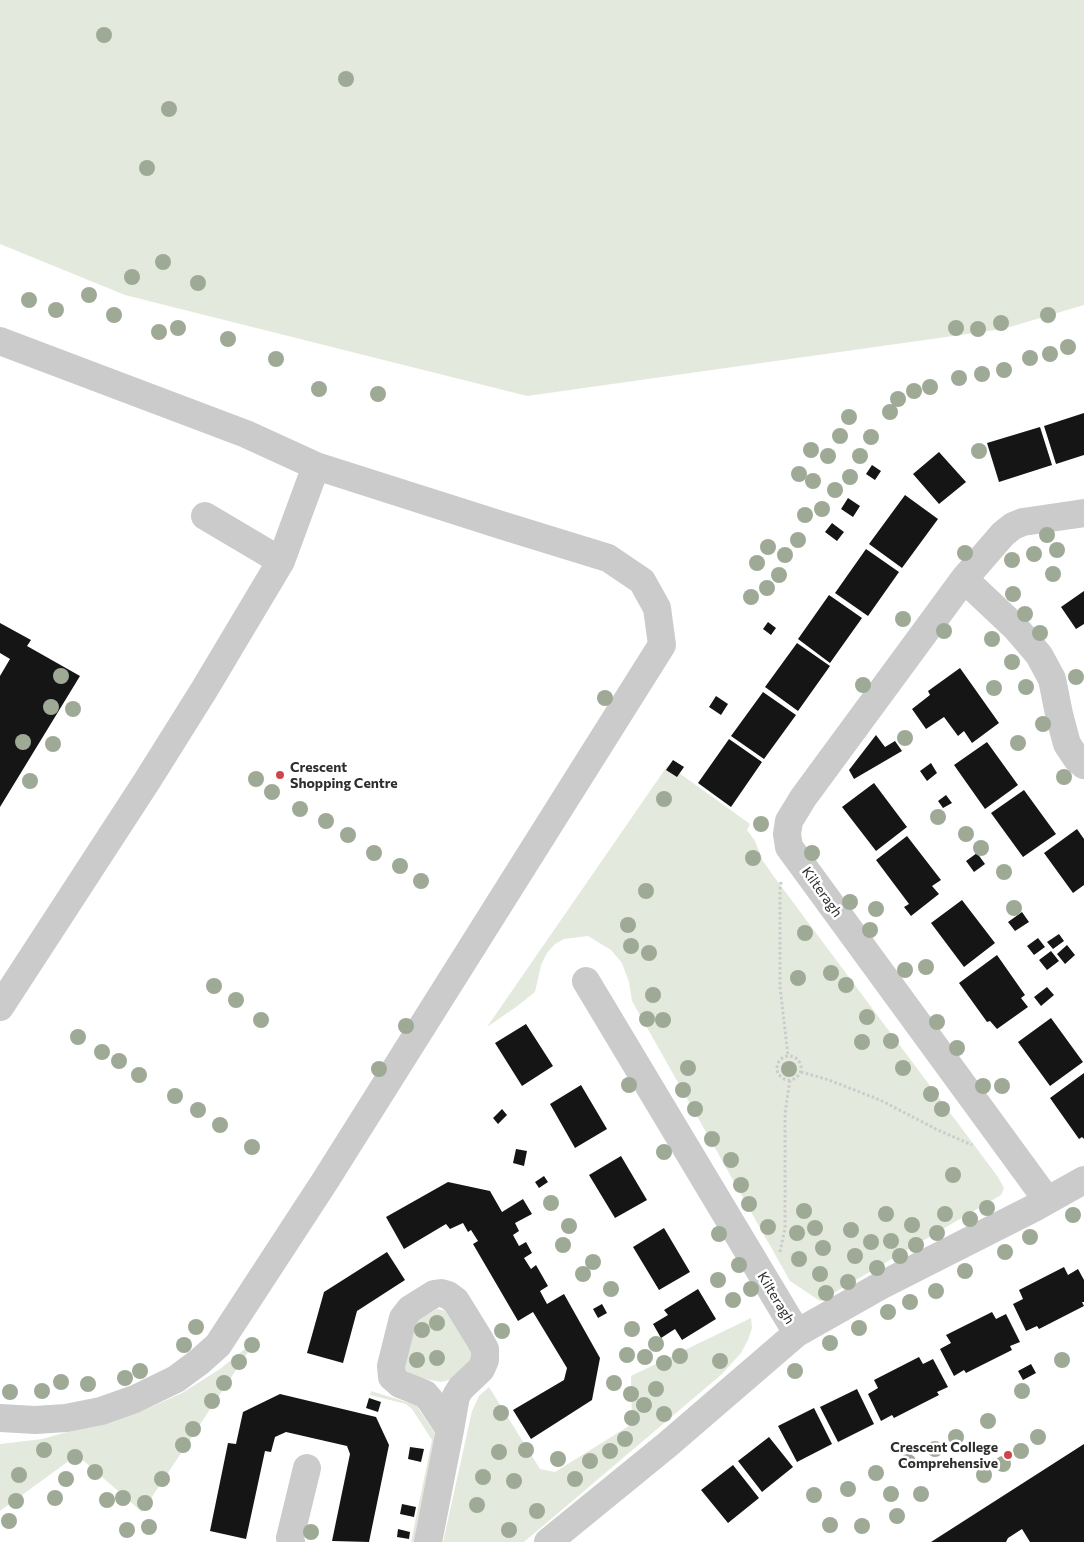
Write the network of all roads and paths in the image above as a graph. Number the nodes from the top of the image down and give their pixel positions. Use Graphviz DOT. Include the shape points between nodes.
graph roads {
  1 [pos="0,340"];
  2 [pos="316,466"];
  3 [pos="1084,512"];
  4 [pos="205,516"];
  5 [pos="281,561"];
  6 [pos="964,579"];
  7 [pos="1084,765"];
  8 [pos="789,847"];
  9 [pos="586,981"];
  10 [pos="0,1007"];
  11 [pos="788,1056"];
  12 [pos="801,1072"];
  13 [pos="790,1080"];
  14 [pos="1009,1150"];
  15 [pos="1084,1180"];
  16 [pos="1047,1200"];
  17 [pos="769,1287"];
  18 [pos="797,1333"];
  19 [pos="0,1418"];
  20 [pos="450,1430"];
  21 [pos="307,1468"];
  22 [pos="291,1542"];
  23 [pos="428,1542"];
  24 [pos="548,1542"];
  1 -- 2 [label="street" via="246,434"];
  2 -- 5 [label="street"];
  2 -- 19 [label="street" via="608,558 642,581 657,608 662,645 325,1181 218,1345 176,1378 135,1400 66,1418"];
  3 -- 6 [label="street" via="1013,526"];
  4 -- 5 [label="street"];
  5 -- 10 [label="street" via="147,781"];
  6 -- 7 [label="street" via="1016,627 1039,655 1052,680 1068,744"];
  6 -- 8 [label="street" via="796,808 789,820"];
  8 -- 11 [label="path" via="780,889 780,987"];
  8 -- 14 [label="street, Kilteragh"];
  9 -- 17 [label="street, Kilteragh"];
  11 -- 12 [label="path" via="800,1062"];
  11 -- 13 [label="path" via="780,1060 777,1069 781,1078"];
  12 -- 13 [label="path"];
  12 -- 14 [label="path" via="880,1100 973,1146"];
  13 -- 17 [label="path" via="785,1112 785,1228"];
  14 -- 16 [label="street, Kilteragh"];
  15 -- 16 [label="street, Kilteragh"];
  16 -- 18 [label="street, Kilteragh" via="880,1286"];
  17 -- 18 [label="street, Kilteragh"];
  18 -- 24 [label="street, Kilteragh"];
  20 -- 20 [label="street" via="425,1394 400,1384 392,1377 391,1366 403,1318 410,1309 434,1294 448,1295 456,1300 485,1349 485,1360 480,1369 456,1396"];
  20 -- 23 [label="street"];
  21 -- 22 [label="street"];
}
